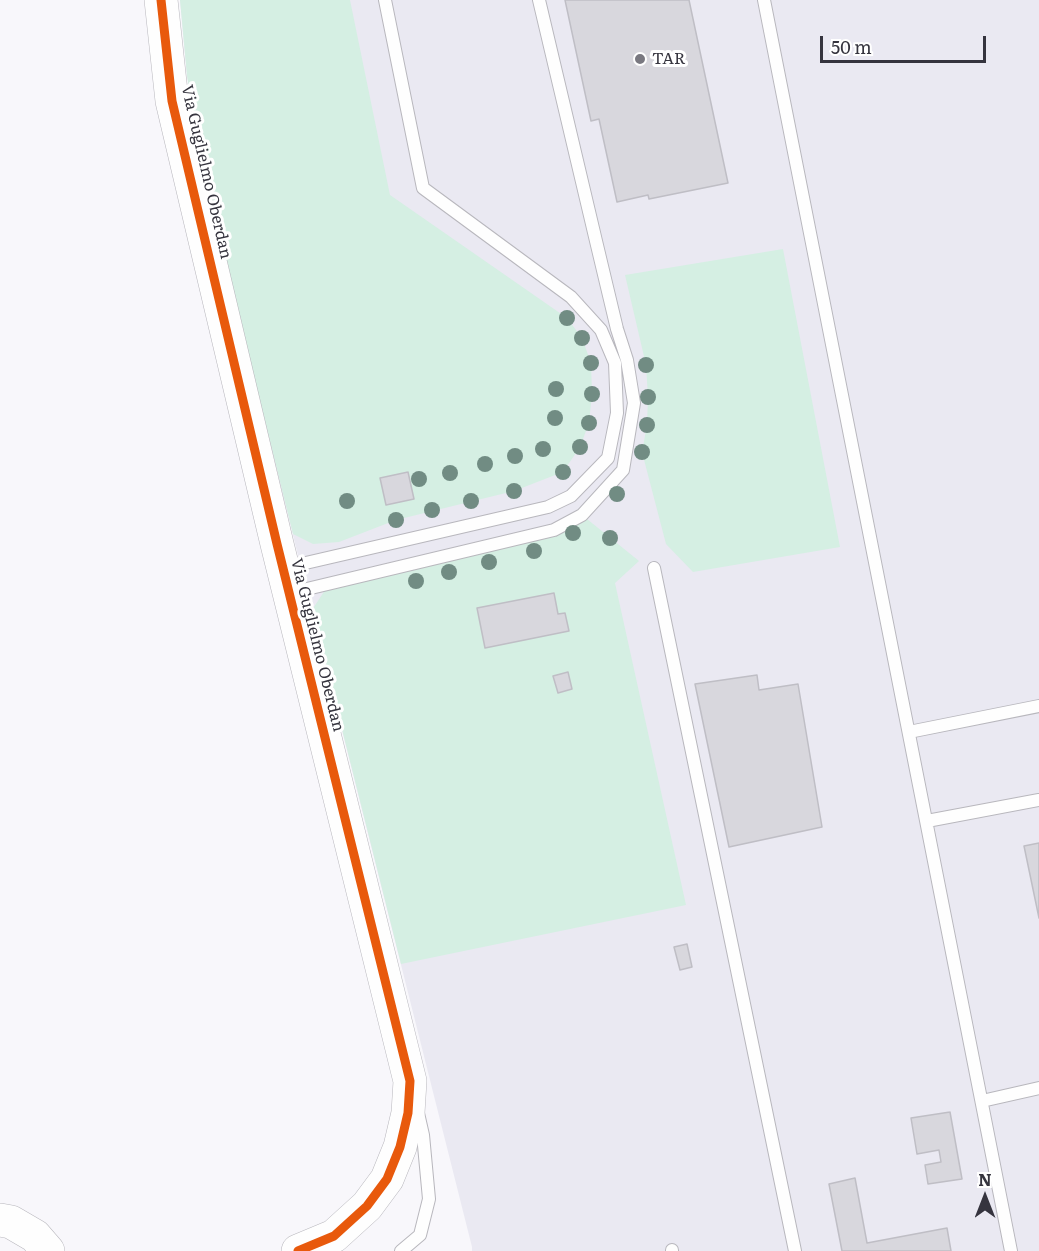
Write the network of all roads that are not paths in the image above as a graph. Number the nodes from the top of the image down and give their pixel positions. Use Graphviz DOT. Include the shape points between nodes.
graph roads {
  1 [pos="161,0"];
  2 [pos="385,0"];
  3 [pos="539,0"];
  4 [pos="764,0"];
  5 [pos="654,568"];
  6 [pos="286,581"];
  7 [pos="1039,706"];
  8 [pos="909,732"];
  9 [pos="1039,800"];
  10 [pos="927,821"];
  11 [pos="410,1081"];
  12 [pos="1039,1088"];
  13 [pos="982,1101"];
  14 [pos="0,1220"];
  15 [pos="48,1251"];
  16 [pos="297,1251"];
  17 [pos="400,1251"];
  18 [pos="795,1251"];
  19 [pos="1011,1251"];
  1 -- 6 [label="main road, Via Guglielmo Oberdan" via="172,101"];
  2 -- 6 [label="lane" via="423,188 571,297 601,330 615,363 617,413 608,458 571,496 548,507"];
  3 -- 6 [label="lane" via="627,360 634,403 623,470 582,515 554,530"];
  4 -- 8 [label="lane"];
  5 -- 18 [label="lane"];
  6 -- 11 [label="main road, Via Guglielmo Oberdan"];
  7 -- 8 [label="lane"];
  8 -- 10 [label="lane"];
  9 -- 10 [label="lane"];
  10 -- 13 [label="lane"];
  11 -- 16 [label="main road, Via Guglielmo Oberdan" via="406,1125 387,1179 367,1206 334,1236"];
  11 -- 17 [label="lane, Via Guglielmo Oberdan" via="423,1136 429,1199 420,1235"];
  12 -- 13 [label="lane"];
  13 -- 19 [label="lane"];
  14 -- 15 [label="main road" via="35,1236"];
}
